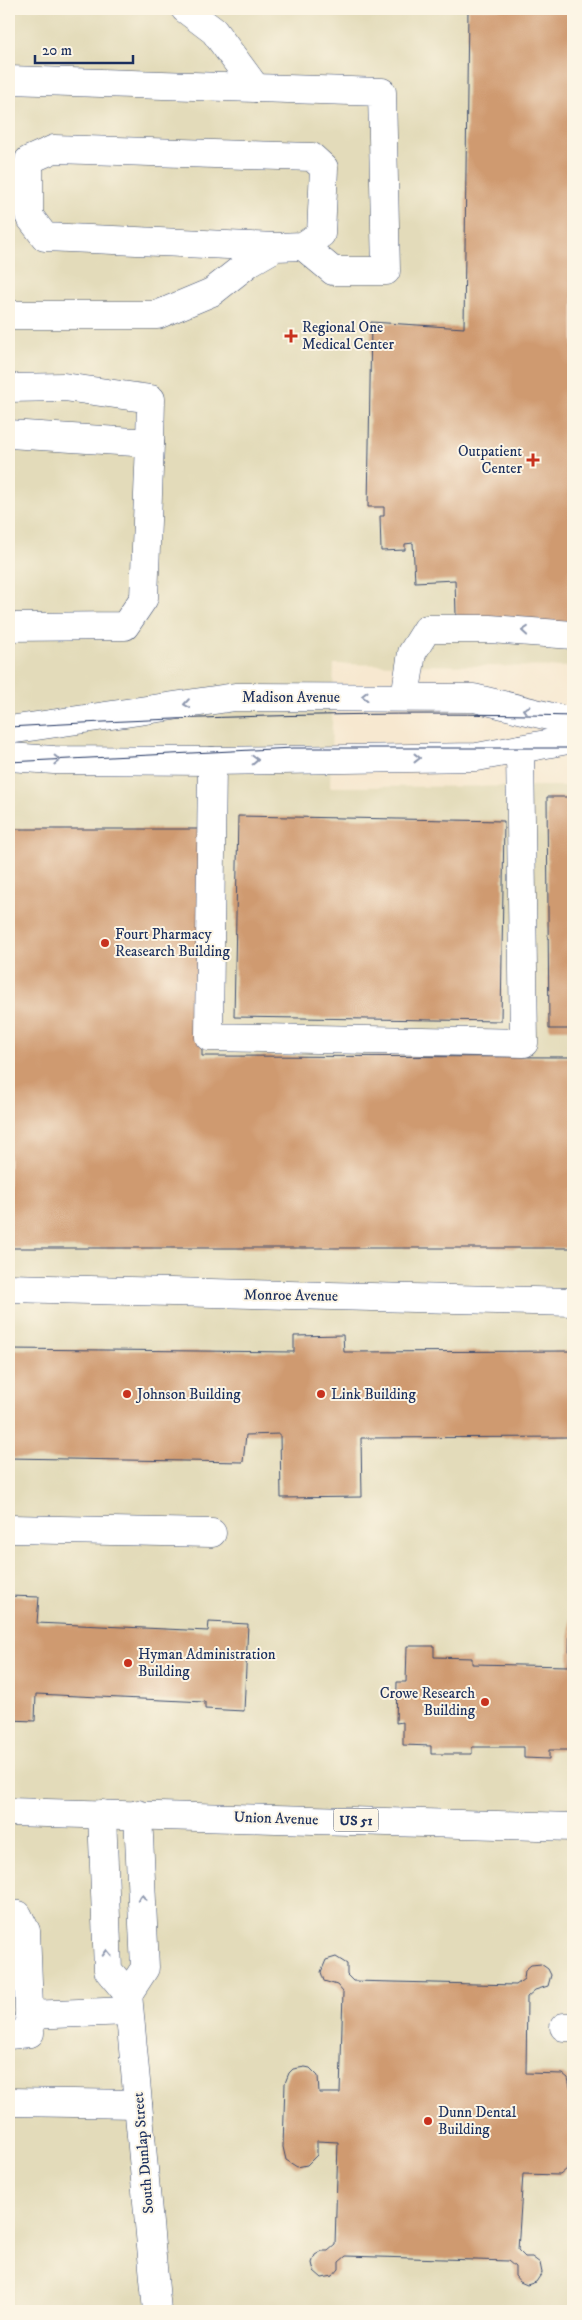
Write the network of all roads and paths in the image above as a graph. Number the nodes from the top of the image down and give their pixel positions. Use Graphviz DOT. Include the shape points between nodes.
graph roads {
  1 [pos="185,9"];
  2 [pos="9,80"];
  3 [pos="256,88"];
  4 [pos="19,215"];
  5 [pos="303,246"];
  6 [pos="276,247"];
  7 [pos="9,315"];
  8 [pos="15,393"];
  9 [pos="9,434"];
  10 [pos="150,443"];
  11 [pos="9,627"];
  12 [pos="573,635"];
  13 [pos="405,697"];
  14 [pos="573,722"];
  15 [pos="9,730"];
  16 [pos="573,739"];
  17 [pos="520,749"];
  18 [pos="9,757"];
  19 [pos="212,761"];
  20 [pos="9,1288"];
  21 [pos="573,1302"];
  22 [pos="11,1529"];
  23 [pos="212,1533"];
  24 [pos="9,1812"];
  25 [pos="102,1814"];
  26 [pos="138,1814"];
  27 [pos="573,1827"];
  28 [pos="9,1914"];
  29 [pos="129,2002"];
  30 [pos="30,2015"];
  31 [pos="9,2035"];
  32 [pos="9,2102"];
  33 [pos="138,2104"];
  34 [pos="157,2311"];
  1 -- 3 [label="street" via="214,31"];
  2 -- 3 [label="street"];
  3 -- 5 [label="street" via="382,92 386,271 333,271"];
  4 -- 5 [label="street" via="30,160 54,149 312,157 324,168 323,219 321,234"];
  4 -- 6 [label="street" via="45,237"];
  5 -- 6 [label="street"];
  6 -- 7 [label="street" via="250,262 212,292 157,315"];
  8 -- 10 [label="street" via="64,387 151,399"];
  9 -- 10 [label="street"];
  10 -- 11 [label="street" via="144,598 124,626"];
  12 -- 13 [label="street, one-way" via="490,628 427,629 412,652"];
  14 -- 13 [label="street, Madison Avenue, one-way" via="474,698"];
  13 -- 15 [label="street, Madison Avenue, one-way" via="235,697"];
  16 -- 17 [label="street"];
  19 -- 17 [label="street, one-way" via="476,757"];
  17 -- 19 [label="street" via="513,950 524,1043 209,1037"];
  18 -- 19 [label="street, one-way"];
  20 -- 21 [label="street, Monroe Avenue"];
  22 -- 23 [label="street"];
  24 -- 25 [label="street, Union Avenue / US 51"];
  25 -- 26 [label="street, Union Avenue / US 51"];
  29 -- 25 [label="street, one-way" via="108,1970"];
  26 -- 27 [label="street, Union Avenue / US 51"];
  29 -- 26 [label="street, one-way" via="145,1968"];
  28 -- 30 [label="street" via="18,1915 26,1931"];
  29 -- 30 [label="street"];
  29 -- 33 [label="street, South Dunlap Street"];
  30 -- 31 [label="street" via="30,2033"];
  32 -- 33 [label="street"];
  33 -- 34 [label="street, South Dunlap Street"];
}
